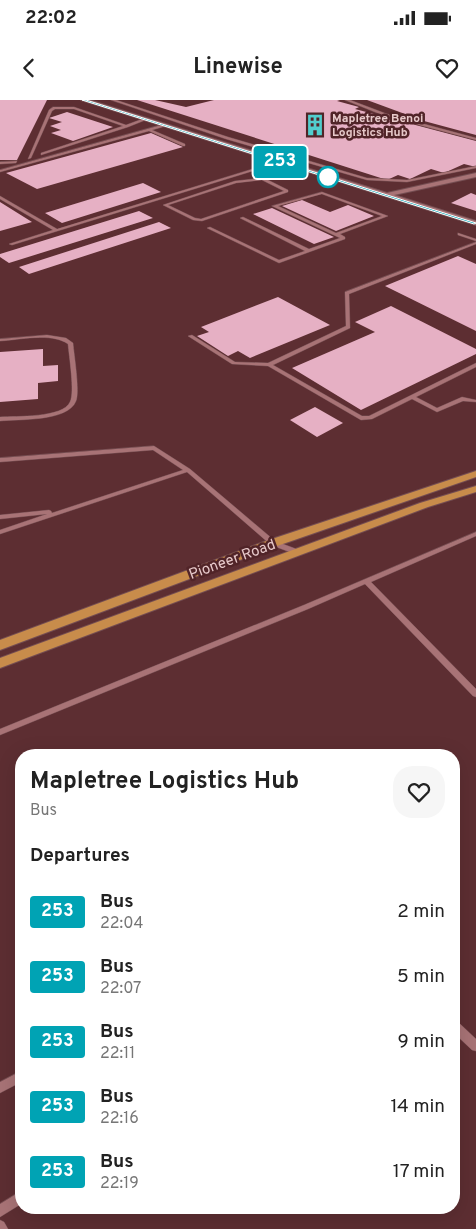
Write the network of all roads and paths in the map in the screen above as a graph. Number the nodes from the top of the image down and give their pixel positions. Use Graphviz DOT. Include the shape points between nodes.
graph roads {
  1 [pos="88,100"];
  2 [pos="113,100"];
  3 [pos="347,100"];
  4 [pos="146,119"];
  5 [pos="165,125"];
  6 [pos="127,126"];
  7 [pos="150,130"];
  8 [pos="476,139"];
  9 [pos="184,144"];
  10 [pos="29,158"];
  11 [pos="280,162"];
  12 [pos="0,164"];
  13 [pos="295,167"];
  14 [pos="476,167"];
  15 [pos="0,170"];
  16 [pos="476,175"];
  17 [pos="263,179"];
  18 [pos="384,195"];
  19 [pos="0,197"];
  20 [pos="242,218"];
  21 [pos="476,223"];
  22 [pos="209,228"];
  23 [pos="56,230"];
  24 [pos="337,234"];
  25 [pos="459,234"];
  26 [pos="476,241"];
  27 [pos="11,244"];
  28 [pos="465,247"];
  29 [pos="309,251"];
  30 [pos="476,252"];
  31 [pos="190,336"];
  32 [pos="0,340"];
  33 [pos="269,365"];
  34 [pos="476,365"];
  35 [pos="412,397"];
  36 [pos="474,401"];
  37 [pos="0,418"];
  38 [pos="0,460"];
  39 [pos="188,470"];
  40 [pos="476,474"];
  41 [pos="476,489"];
  42 [pos="63,511"];
  43 [pos="0,517"];
  44 [pos="0,532"];
  45 [pos="476,534"];
  46 [pos="273,543"];
  47 [pos="297,552"];
  48 [pos="366,581"];
  49 [pos="0,645"];
  50 [pos="0,663"];
  51 [pos="476,694"];
  52 [pos="0,732"];
  53 [pos="460,1031"];
  54 [pos="476,1046"];
  55 [pos="15,1079"];
  56 [pos="0,1088"];
  57 [pos="15,1201"];
  58 [pos="0,1211"];
  1 -- 4 [label="street"];
  2 -- 14 [label="lane" via="367,179 407,181"];
  3 -- 8 [label="lane"];
  4 -- 5 [label="street"];
  4 -- 6 [label="lane"];
  5 -- 7 [label="lane"];
  5 -- 11 [label="street"];
  6 -- 10 [label="lane"];
  6 -- 10 [label="lane" via="74,108 54,108"];
  7 -- 9 [label="lane"];
  7 -- 15 [label="lane"];
  10 -- 12 [label="lane"];
  11 -- 13 [label="street"];
  11 -- 23 [label="lane"];
  13 -- 17 [label="lane"];
  13 -- 18 [label="street"];
  16 -- 18 [label="street"];
  17 -- 17 [label="lane" via="236,182 165,205 201,220 287,191"];
  18 -- 21 [label="street"];
  19 -- 23 [label="lane"];
  20 -- 29 [label="lane"];
  22 -- 29 [label="lane" via="279,262"];
  23 -- 27 [label="lane"];
  24 -- 24 [label="lane" via="301,218 274,206 322,193 386,216"];
  24 -- 29 [label="lane" via="344,238"];
  25 -- 26 [label="lane"];
  26 -- 28 [label="lane"];
  28 -- 30 [label="lane"];
  28 -- 33 [label="lane" via="347,293 348,327"];
  31 -- 33 [label="lane" via="234,363"];
  32 -- 37 [label="lane" via="60,337 68,340 74,400 69,408 54,414"];
  33 -- 35 [label="lane" via="361,418 370,418"];
  34 -- 35 [label="lane"];
  35 -- 36 [label="lane" via="437,410 462,399"];
  38 -- 39 [label="lane" via="146,447 161,451"];
  39 -- 42 [label="lane"];
  39 -- 46 [label="lane"];
  40 -- 46 [label="main road, Pioneer Road"];
  41 -- 47 [label="main road, Pioneer Road"];
  42 -- 43 [label="lane"];
  42 -- 44 [label="lane"];
  45 -- 48 [label="lane"];
  46 -- 47 [label="lane"];
  46 -- 49 [label="main road, Pioneer Road"];
  47 -- 50 [label="main road, Pioneer Road"];
  48 -- 51 [label="lane"];
  48 -- 52 [label="lane"];
  53 -- 54 [label="lane"];
  55 -- 56 [label="lane"];
  57 -- 58 [label="lane"];
}
